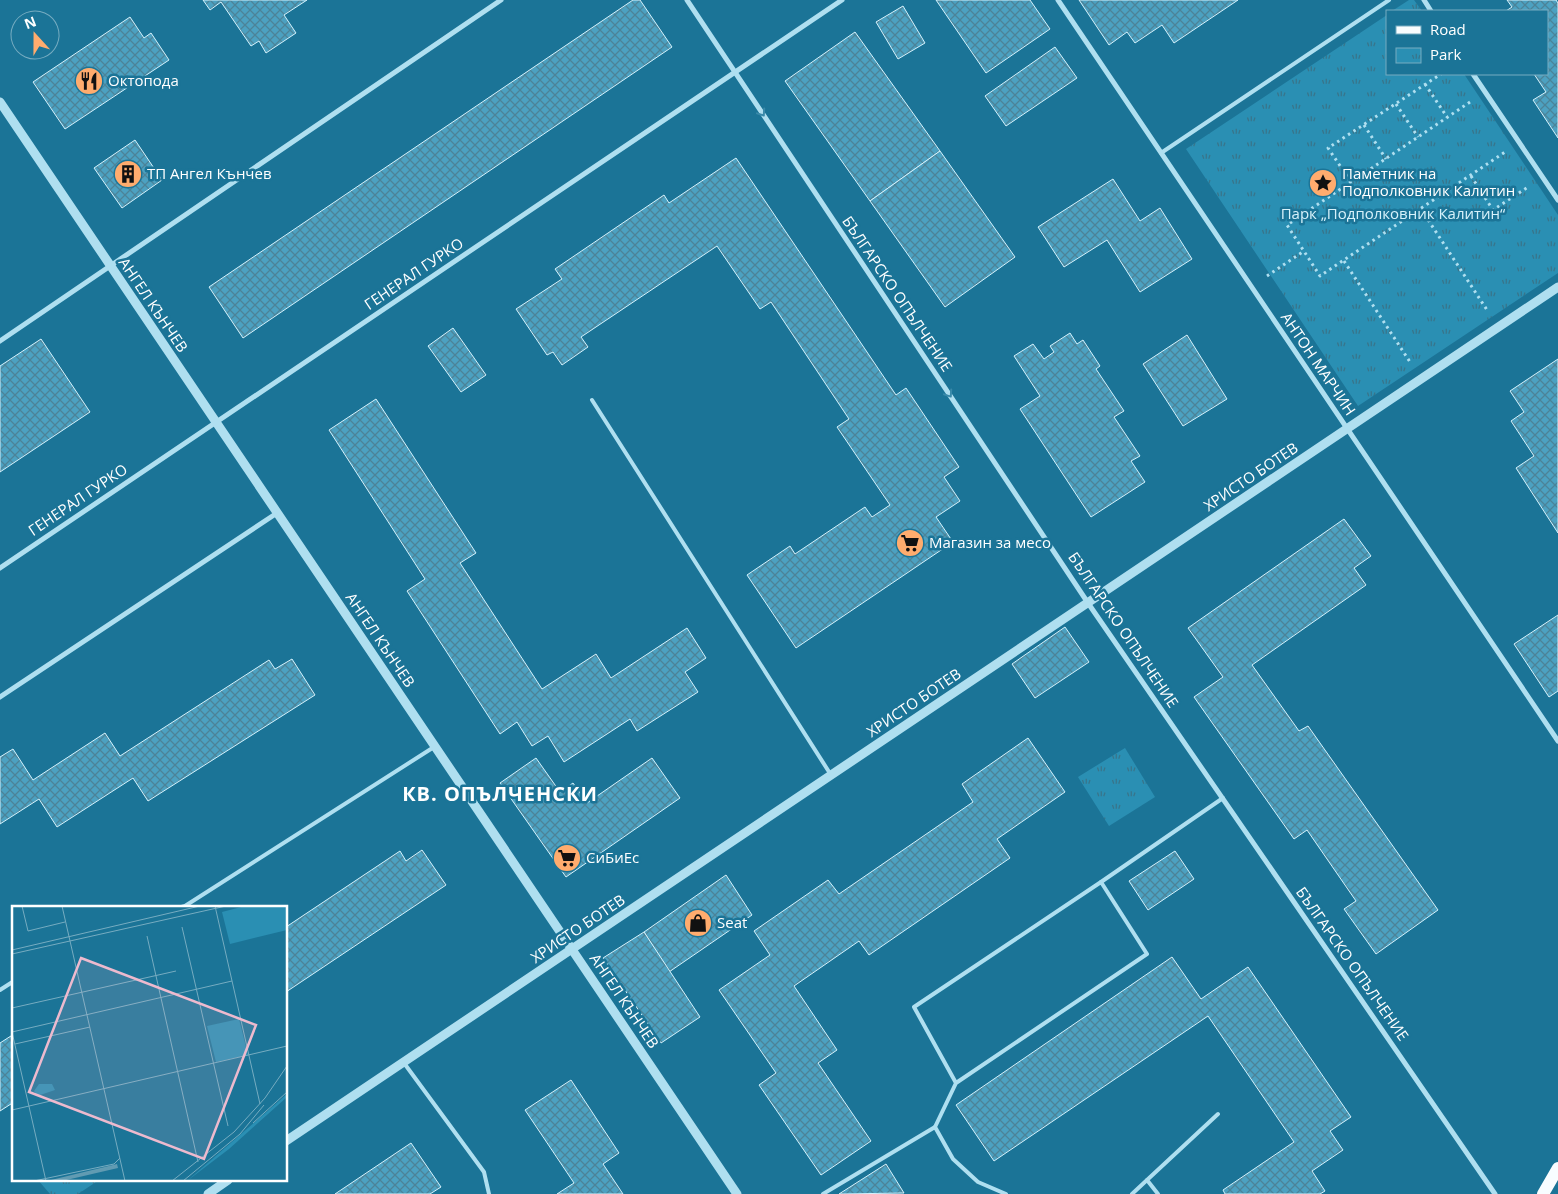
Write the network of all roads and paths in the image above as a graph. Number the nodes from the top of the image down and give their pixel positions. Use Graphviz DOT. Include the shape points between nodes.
graph roads {
  1 [pos="501,0"];
  2 [pos="687,0"];
  3 [pos="842,0"];
  4 [pos="1058,0"];
  5 [pos="1389,0"];
  6 [pos="735,72"];
  7 [pos="1440,75"];
  8 [pos="1475,75"];
  9 [pos="1426,84"];
  10 [pos="1485,91"];
  11 [pos="0,102"];
  12 [pos="1396,104"];
  13 [pos="1447,117"];
  14 [pos="1364,125"];
  15 [pos="1418,137"];
  16 [pos="1520,142"];
  17 [pos="1161,152"];
  18 [pos="1386,159"];
  19 [pos="1471,176"];
  20 [pos="1543,177"];
  21 [pos="1351,182"];
  22 [pos="1558,200"];
  23 [pos="1421,210"];
  24 [pos="1304,251"];
  25 [pos="1344,261"];
  26 [pos="110,266"];
  27 [pos="1252,287"];
  28 [pos="1558,287"];
  29 [pos="1498,327"];
  30 [pos="0,341"];
  31 [pos="1421,379"];
  32 [pos="592,400"];
  33 [pos="216,422"];
  34 [pos="1347,429"];
  35 [pos="277,513"];
  36 [pos="0,568"];
  37 [pos="1088,603"];
  38 [pos="0,697"];
  39 [pos="1558,741"];
  40 [pos="435,746"];
  41 [pos="832,775"];
  42 [pos="1223,798"];
  43 [pos="1101,882"];
  44 [pos="185,906"];
  45 [pos="573,949"];
  46 [pos="12,982"];
  47 [pos="0,990"];
  48 [pos="404,1062"];
  49 [pos="956,1083"];
  50 [pos="1218,1114"];
  51 [pos="936,1127"];
  52 [pos="288,1140"];
  53 [pos="1558,1168"];
  54 [pos="1147,1180"];
  55 [pos="225,1182"];
  56 [pos="208,1194"];
  57 [pos="489,1194"];
  58 [pos="737,1194"];
  59 [pos="823,1194"];
  60 [pos="1006,1194"];
  61 [pos="1132,1194"];
  62 [pos="1158,1194"];
  63 [pos="1495,1194"];
  64 [pos="1542,1194"];
  1 -- 26 [label="street"];
  2 -- 6 [label="street, БЪЛГАРСКО ОПЪЛЧЕНИЕ"];
  3 -- 6 [label="street, ГЕНЕРАЛ ГУРКО"];
  4 -- 17 [label="street, АНТОН МАРЧИН"];
  5 -- 17 [label="lane"];
  6 -- 33 [label="street, ГЕНЕРАЛ ГУРКО"];
  6 -- 37 [label="street, БЪЛГАРСКО ОПЪЛЧЕНИЕ, one-way"];
  7 -- 9 [label="path"];
  8 -- 10 [label="street"];
  9 -- 12 [label="path"];
  9 -- 13 [label="path"];
  10 -- 13 [label="path"];
  10 -- 16 [label="street"];
  11 -- 26 [label="street, АНГЕЛ КЪНЧЕВ"];
  12 -- 14 [label="path"];
  12 -- 15 [label="path"];
  13 -- 15 [label="path"];
  14 -- 18 [label="path"];
  14 -- 21 [label="path" via="1328,148"];
  15 -- 18 [label="path"];
  16 -- 19 [label="path"];
  16 -- 20 [label="street"];
  17 -- 27 [label="street, АНТОН МАРЧИН"];
  18 -- 21 [label="path"];
  19 -- 20 [label="path" via="1493,210"];
  19 -- 23 [label="path"];
  20 -- 22 [label="street"];
  21 -- 24 [label="path" via="1287,225"];
  23 -- 25 [label="path"];
  23 -- 29 [label="path"];
  24 -- 25 [label="path" via="1320,276"];
  24 -- 27 [label="path"];
  25 -- 31 [label="path"];
  26 -- 30 [label="street"];
  26 -- 33 [label="street, АНГЕЛ КЪНЧЕВ"];
  27 -- 34 [label="street, АНТОН МАРЧИН"];
  28 -- 29 [label="street, ХРИСТО БОТЕВ"];
  29 -- 31 [label="street, ХРИСТО БОТЕВ"];
  31 -- 34 [label="street, ХРИСТО БОТЕВ"];
  32 -- 41 [label="lane"];
  33 -- 35 [label="street, АНГЕЛ КЪНЧЕВ"];
  33 -- 36 [label="street, ГЕНЕРАЛ ГУРКО"];
  34 -- 37 [label="street, ХРИСТО БОТЕВ"];
  34 -- 39 [label="street, АНТОН МАРЧИН"];
  35 -- 38 [label="street"];
  35 -- 40 [label="street, АНГЕЛ КЪНЧЕВ"];
  37 -- 41 [label="street, ХРИСТО БОТЕВ"];
  37 -- 42 [label="street, БЪЛГАРСКО ОПЪЛЧЕНИЕ"];
  40 -- 44 [label="lane"];
  40 -- 45 [label="street, АНГЕЛ КЪНЧЕВ"];
  41 -- 45 [label="street, ХРИСТО БОТЕВ"];
  42 -- 43 [label="lane"];
  42 -- 63 [label="street, БЪЛГАРСКО ОПЪЛЧЕНИЕ"];
  43 -- 49 [label="lane" via="914,1007"];
  43 -- 49 [label="lane" via="1147,954"];
  45 -- 48 [label="street, ХРИСТО БОТЕВ"];
  45 -- 58 [label="street, АНГЕЛ КЪНЧЕВ"];
  46 -- 47 [label="lane"];
  48 -- 52 [label="street, ХРИСТО БОТЕВ"];
  48 -- 57 [label="lane" via="484,1172"];
  49 -- 51 [label="lane"];
  50 -- 54 [label="lane"];
  51 -- 59 [label="lane"];
  51 -- 60 [label="lane" via="953,1159 978,1182"];
  53 -- 64 [label="main road"];
  54 -- 61 [label="lane"];
  54 -- 62 [label="lane"];
  55 -- 56 [label="street"];
}
